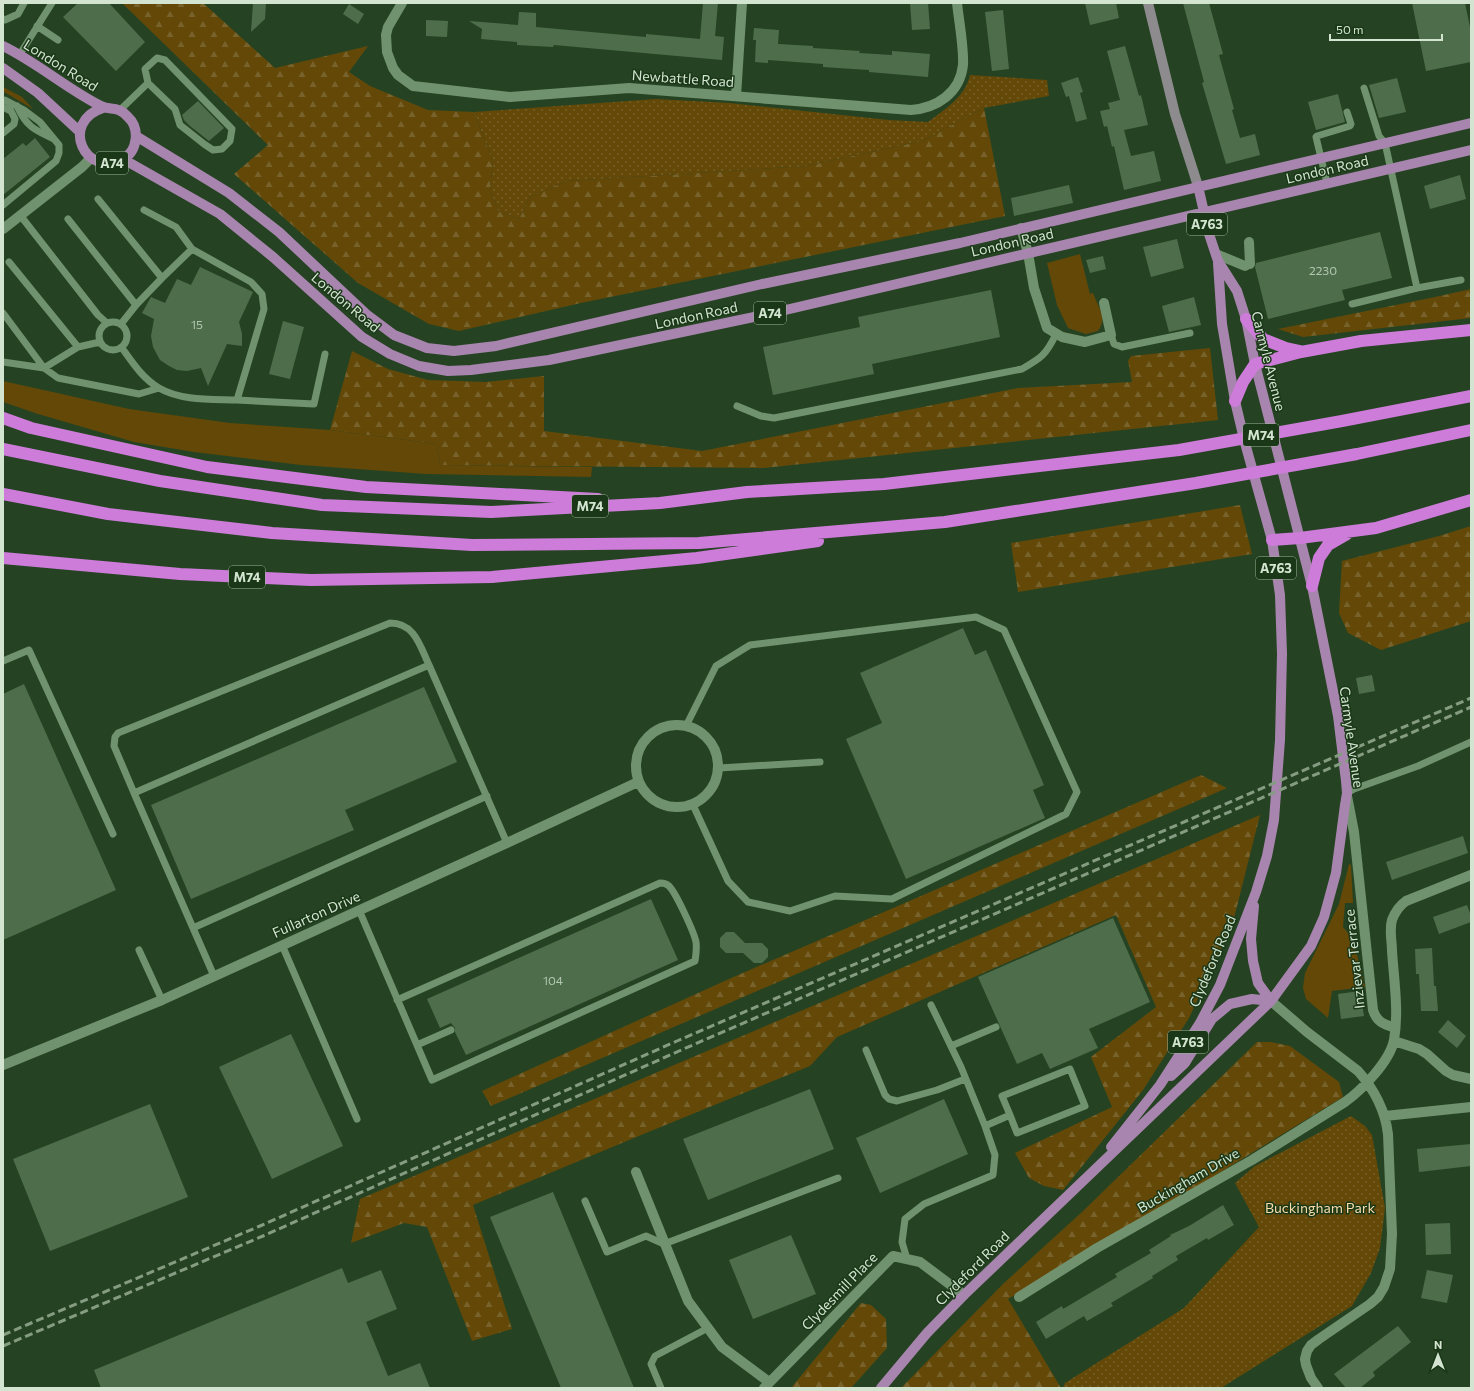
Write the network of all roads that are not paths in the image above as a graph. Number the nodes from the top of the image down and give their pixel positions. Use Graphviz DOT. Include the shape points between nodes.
graph roads {
  1 [pos="24,3"];
  2 [pos="52,3"];
  3 [pos="402,3"];
  4 [pos="742,3"];
  5 [pos="957,3"];
  6 [pos="1148,3"];
  7 [pos="3,19"];
  8 [pos="37,26"];
  9 [pos="58,40"];
  10 [pos="3,46"];
  11 [pos="20,54"];
  12 [pos="3,68"];
  13 [pos="148,83"];
  14 [pos="1364,88"];
  15 [pos="736,96"];
  16 [pos="3,101"];
  17 [pos="3,107"];
  18 [pos="103,108"];
  19 [pos="120,110"];
  20 [pos="1347,112"];
  21 [pos="1471,124"];
  22 [pos="80,132"];
  23 [pos="3,133"];
  24 [pos="136,136"];
  25 [pos="1385,144"];
  26 [pos="1471,150"];
  27 [pos="90,158"];
  28 [pos="1321,158"];
  29 [pos="123,159"];
  30 [pos="1391,168"];
  31 [pos="1327,184"];
  32 [pos="1198,186"];
  33 [pos="98,199"];
  34 [pos="3,205"];
  35 [pos="144,210"];
  36 [pos="1204,212"];
  37 [pos="20,215"];
  38 [pos="68,219"];
  39 [pos="1021,228"];
  40 [pos="3,229"];
  41 [pos="1249,242"];
  42 [pos="192,249"];
  43 [pos="1028,253"];
  44 [pos="1217,258"];
  45 [pos="9,262"];
  46 [pos="162,278"];
  47 [pos="1461,280"];
  48 [pos="1417,288"];
  49 [pos="1104,303"];
  50 [pos="1352,304"];
  51 [pos="136,305"];
  52 [pos="3,314"];
  53 [pos="1246,319"];
  54 [pos="107,323"];
  55 [pos="121,324"];
  56 [pos="1471,330"];
  57 [pos="1190,333"];
  58 [pos="1056,334"];
  59 [pos="1112,335"];
  60 [pos="100,342"];
  61 [pos="78,347"];
  62 [pos="122,348"];
  63 [pos="1301,352"];
  64 [pos="325,354"];
  65 [pos="3,362"];
  66 [pos="1255,364"];
  67 [pos="44,368"];
  68 [pos="159,388"];
  69 [pos="1471,396"];
  70 [pos="237,400"];
  71 [pos="1235,401"];
  72 [pos="737,406"];
  73 [pos="3,418"];
  74 [pos="1471,430"];
  75 [pos="3,449"];
  76 [pos="3,494"];
  77 [pos="1471,500"];
  78 [pos="660,502"];
  79 [pos="945,522"];
  80 [pos="1350,532"];
  81 [pos="1300,538"];
  82 [pos="1272,540"];
  83 [pos="3,558"];
  84 [pos="1312,586"];
  85 [pos="3,661"];
  86 [pos="429,665"];
  87 [pos="686,726"];
  88 [pos="1471,742"];
  89 [pos="820,762"];
  90 [pos="719,768"];
  91 [pos="638,782"];
  92 [pos="134,793"];
  93 [pos="1347,793"];
  94 [pos="487,796"];
  95 [pos="693,805"];
  96 [pos="113,834"];
  97 [pos="507,843"];
  98 [pos="1471,875"];
  99 [pos="1256,892"];
  100 [pos="359,910"];
  101 [pos="193,928"];
  102 [pos="282,945"];
  103 [pos="139,950"];
  104 [pos="214,976"];
  105 [pos="162,1000"];
  106 [pos="397,1000"];
  107 [pos="1271,1001"];
  108 [pos="931,1005"];
  109 [pos="996,1027"];
  110 [pos="1395,1028"];
  111 [pos="451,1030"];
  112 [pos="1394,1041"];
  113 [pos="417,1045"];
  114 [pos="951,1046"];
  115 [pos="866,1050"];
  116 [pos="3,1065"];
  117 [pos="965,1079"];
  118 [pos="1471,1079"];
  119 [pos="1367,1084"];
  120 [pos="1160,1085"];
  121 [pos="1471,1108"];
  122 [pos="1010,1115"];
  123 [pos="1384,1116"];
  124 [pos="357,1119"];
  125 [pos="985,1126"];
  126 [pos="636,1172"];
  127 [pos="1090,1174"];
  128 [pos="838,1178"];
  129 [pos="585,1200"];
  130 [pos="664,1244"];
  131 [pos="907,1259"];
  132 [pos="964,1295"];
  133 [pos="1019,1297"];
  134 [pos="708,1328"];
  135 [pos="767,1385"];
  136 [pos="661,1388"];
  137 [pos="881,1388"];
  138 [pos="1318,1388"];
  1 -- 7 [label="lane" via="18,14"];
  2 -- 8 [label="lane"];
  3 -- 15 [label="street, Newbattle Road" via="388,27 386,52 398,75 413,86 510,97 629,88"];
  4 -- 15 [label="street"];
  5 -- 15 [label="street, Newbattle Road" via="963,58 961,76 946,98 930,107 911,110"];
  6 -- 32 [label="main road, Carmyle Avenue" via="1175,114"];
  8 -- 9 [label="lane"];
  8 -- 11 [label="lane"];
  10 -- 11 [label="main road, London Road"];
  11 -- 18 [label="main road, London Road" via="68,88"];
  12 -- 22 [label="main road" via="38,92"];
  13 -- 13 [label="lane" via="145,69 158,58 165,60 232,129 230,141 222,149 213,150 204,144 180,126 175,109"];
  13 -- 19 [label="lane"];
  14 -- 25 [label="lane" via="1379,136"];
  16 -- 34 [label="lane" via="17,106 40,122 59,145 60,153 56,161"];
  17 -- 23 [label="lane" via="11,111 15,119 14,124"];
  18 -- 19 [label="main road, London Road"];
  18 -- 22 [label="main road, London Road" via="95,110 87,117"];
  19 -- 24 [label="main road, A74" via="132,121"];
  20 -- 28 [label="lane" via="1350,126 1317,136"];
  21 -- 25 [label="main road, London Road / A74"];
  22 -- 27 [label="main road, A74" via="81,146"];
  24 -- 29 [label="main road, A74" via="131,152"];
  24 -- 39 [label="main road, London Road / A74" via="229,194 279,232 366,314 394,335 427,348 454,351 496,346 762,284"];
  25 -- 28 [label="main road, London Road / A74"];
  25 -- 30 [label="lane"];
  26 -- 30 [label="main road, London Road / A74"];
  27 -- 29 [label="main road, A74" via="101,163 113,163"];
  27 -- 37 [label="street"];
  28 -- 31 [label="lane"];
  28 -- 32 [label="main road, London Road / A74"];
  29 -- 43 [label="main road, London Road / A74" via="220,214 273,257 362,337 390,354 419,366 448,371 549,360 764,315"];
  30 -- 31 [label="main road, London Road / A74"];
  30 -- 48 [label="lane"];
  31 -- 36 [label="main road, London Road / A74"];
  32 -- 36 [label="main road, Carmyle Avenue / A763"];
  32 -- 39 [label="main road, London Road / A74"];
  33 -- 46 [label="lane"];
  35 -- 42 [label="lane" via="176,227"];
  36 -- 43 [label="main road, London Road / A74"];
  36 -- 44 [label="main road, Carmyle Avenue / A763"];
  37 -- 40 [label="street"];
  37 -- 54 [label="lane"];
  38 -- 51 [label="lane"];
  39 -- 43 [label="street"];
  41 -- 44 [label="street" via="1248,265"];
  42 -- 46 [label="lane"];
  42 -- 70 [label="lane" via="251,282 262,294 264,309"];
  43 -- 58 [label="street" via="1034,288 1047,328"];
  44 -- 53 [label="main road, Carmyle Avenue / A763" via="1237,291"];
  44 -- 71 [label="main road, Carmyle Avenue / A763" via="1222,324"];
  45 -- 61 [label="lane"];
  46 -- 51 [label="lane"];
  47 -- 48 [label="lane"];
  48 -- 50 [label="lane"];
  49 -- 59 [label="street"];
  51 -- 55 [label="lane"];
  52 -- 67 [label="lane"];
  53 -- 63 [label="highway" via="1263,339"];
  53 -- 66 [label="main road, Carmyle Avenue / A763"];
  54 -- 55 [label="lane"];
  54 -- 60 [label="lane" via="99,331"];
  55 -- 62 [label="lane" via="128,335"];
  56 -- 63 [label="highway" via="1361,341"];
  57 -- 59 [label="lane" via="1122,347 1114,344"];
  58 -- 59 [label="street" via="1085,342"];
  58 -- 72 [label="lane" via="1041,359 1022,369 774,418 761,416"];
  60 -- 61 [label="lane"];
  60 -- 62 [label="lane" via="108,350"];
  61 -- 67 [label="lane"];
  62 -- 68 [label="lane" via="139,371"];
  63 -- 66 [label="highway"];
  64 -- 70 [label="lane" via="314,404"];
  65 -- 67 [label="lane"];
  66 -- 71 [label="highway"];
  66 -- 81 [label="main road, Carmyle Avenue / A763"];
  67 -- 68 [label="lane" via="58,378 139,394"];
  68 -- 70 [label="lane" via="185,398"];
  69 -- 78 [label="highway, M74" via="1178,450 884,484 747,492"];
  71 -- 82 [label="main road, Carmyle Avenue / A763"];
  73 -- 78 [label="highway, M74" via="31,428 207,467 366,487"];
  74 -- 79 [label="highway, M74" via="1196,483"];
  75 -- 78 [label="highway, M74" via="160,480 322,506 491,512"];
  76 -- 79 [label="highway, M74" via="108,514 272,534 472,546 699,543"];
  77 -- 80 [label="highway" via="1376,528"];
  79 -- 83 [label="highway, M74" via="697,558 492,577 311,580 180,574"];
  80 -- 81 [label="highway"];
  80 -- 84 [label="highway, A763" via="1328,545 1319,558"];
  81 -- 82 [label="highway"];
  81 -- 84 [label="main road, Carmyle Avenue / A763"];
  82 -- 99 [label="main road, Carmyle Avenue / A763" via="1280,595 1280,740 1274,820"];
  84 -- 93 [label="main road, Carmyle Avenue / A763" via="1338,716"];
  85 -- 96 [label="lane" via="29,650"];
  86 -- 92 [label="lane"];
  86 -- 92 [label="lane" via="415,635 397,623 390,623 118,733 114,746"];
  86 -- 94 [label="lane"];
  87 -- 90 [label="street" via="706,737 718,757"];
  87 -- 91 [label="street" via="673,725 661,728 641,745 635,769"];
  87 -- 95 [label="lane" via="716,666 750,645 976,617 1004,630 1077,792 1066,814 892,899 835,896 790,911 748,902 728,881"];
  88 -- 93 [label="lane" via="1418,766"];
  89 -- 90 [label="lane"];
  90 -- 95 [label="street" via="711,790"];
  91 -- 95 [label="street" via="655,802 667,807"];
  91 -- 97 [label="street, Fullarton Drive"];
  92 -- 101 [label="lane"];
  93 -- 107 [label="main road, Carmyle Avenue / A763" via="1336,873 1324,917 1311,946"];
  93 -- 110 [label="street, Inzievar Terrace" via="1354,832 1373,1010 1378,1021"];
  94 -- 97 [label="lane"];
  94 -- 101 [label="lane"];
  97 -- 100 [label="street, Fullarton Drive"];
  98 -- 110 [label="street" via="1413,898 1400,906 1396,912 1391,928"];
  99 -- 107 [label="main road" via="1251,940 1253,962 1258,983"];
  99 -- 120 [label="main road, Clydeford Road / A763" via="1220,985 1200,1023"];
  100 -- 102 [label="street, Fullarton Drive"];
  100 -- 106 [label="lane"];
  101 -- 104 [label="lane"];
  102 -- 104 [label="street, Fullarton Drive"];
  102 -- 124 [label="lane"];
  103 -- 105 [label="lane"];
  104 -- 105 [label="street, Fullarton Drive"];
  105 -- 116 [label="street, Fullarton Drive"];
  106 -- 113 [label="lane"];
  106 -- 113 [label="lane" via="660,882 668,886 687,918 696,941 695,961 432,1080"];
  107 -- 119 [label="street" via="1358,1071"];
  107 -- 120 [label="main road" via="1252,999 1230,1004 1212,1019 1185,1063"];
  107 -- 127 [label="main road, Clydeford Road / A763"];
  108 -- 114 [label="lane"];
  109 -- 114 [label="lane"];
  110 -- 112 [label="street"];
  111 -- 113 [label="lane"];
  112 -- 118 [label="street" via="1419,1049 1453,1075"];
  112 -- 119 [label="street, Buckingham Drive" via="1387,1057"];
  114 -- 117 [label="lane"];
  115 -- 117 [label="lane" via="884,1095 889,1099 897,1101"];
  117 -- 125 [label="lane"];
  119 -- 123 [label="street" via="1378,1100"];
  119 -- 133 [label="street, Buckingham Drive" via="1345,1102 1252,1160 1097,1248"];
  120 -- 127 [label="main road, Clydeford Road / A763"];
  121 -- 123 [label="street"];
  122 -- 122 [label="lane" via="1017,1133 1085,1106 1070,1069 1002,1096"];
  122 -- 125 [label="lane"];
  123 -- 138 [label="street" via="1388,1134 1392,1234 1390,1269 1378,1297 1311,1345 1307,1351 1306,1365"];
  125 -- 131 [label="lane" via="995,1155 993,1175 924,1204 905,1219 902,1242"];
  126 -- 130 [label="street"];
  127 -- 132 [label="main road, Clydeford Road / A763"];
  128 -- 130 [label="lane"];
  129 -- 130 [label="lane" via="607,1252 646,1236"];
  130 -- 134 [label="street" via="688,1301"];
  131 -- 132 [label="street, Clydesmill Place" via="920,1262"];
  131 -- 135 [label="street, Clydesmill Place" via="893,1256"];
  132 -- 137 [label="main road, Clydeford Road / A763"];
  134 -- 135 [label="street" via="722,1347"];
  134 -- 136 [label="lane" via="655,1356 651,1364"];
}
